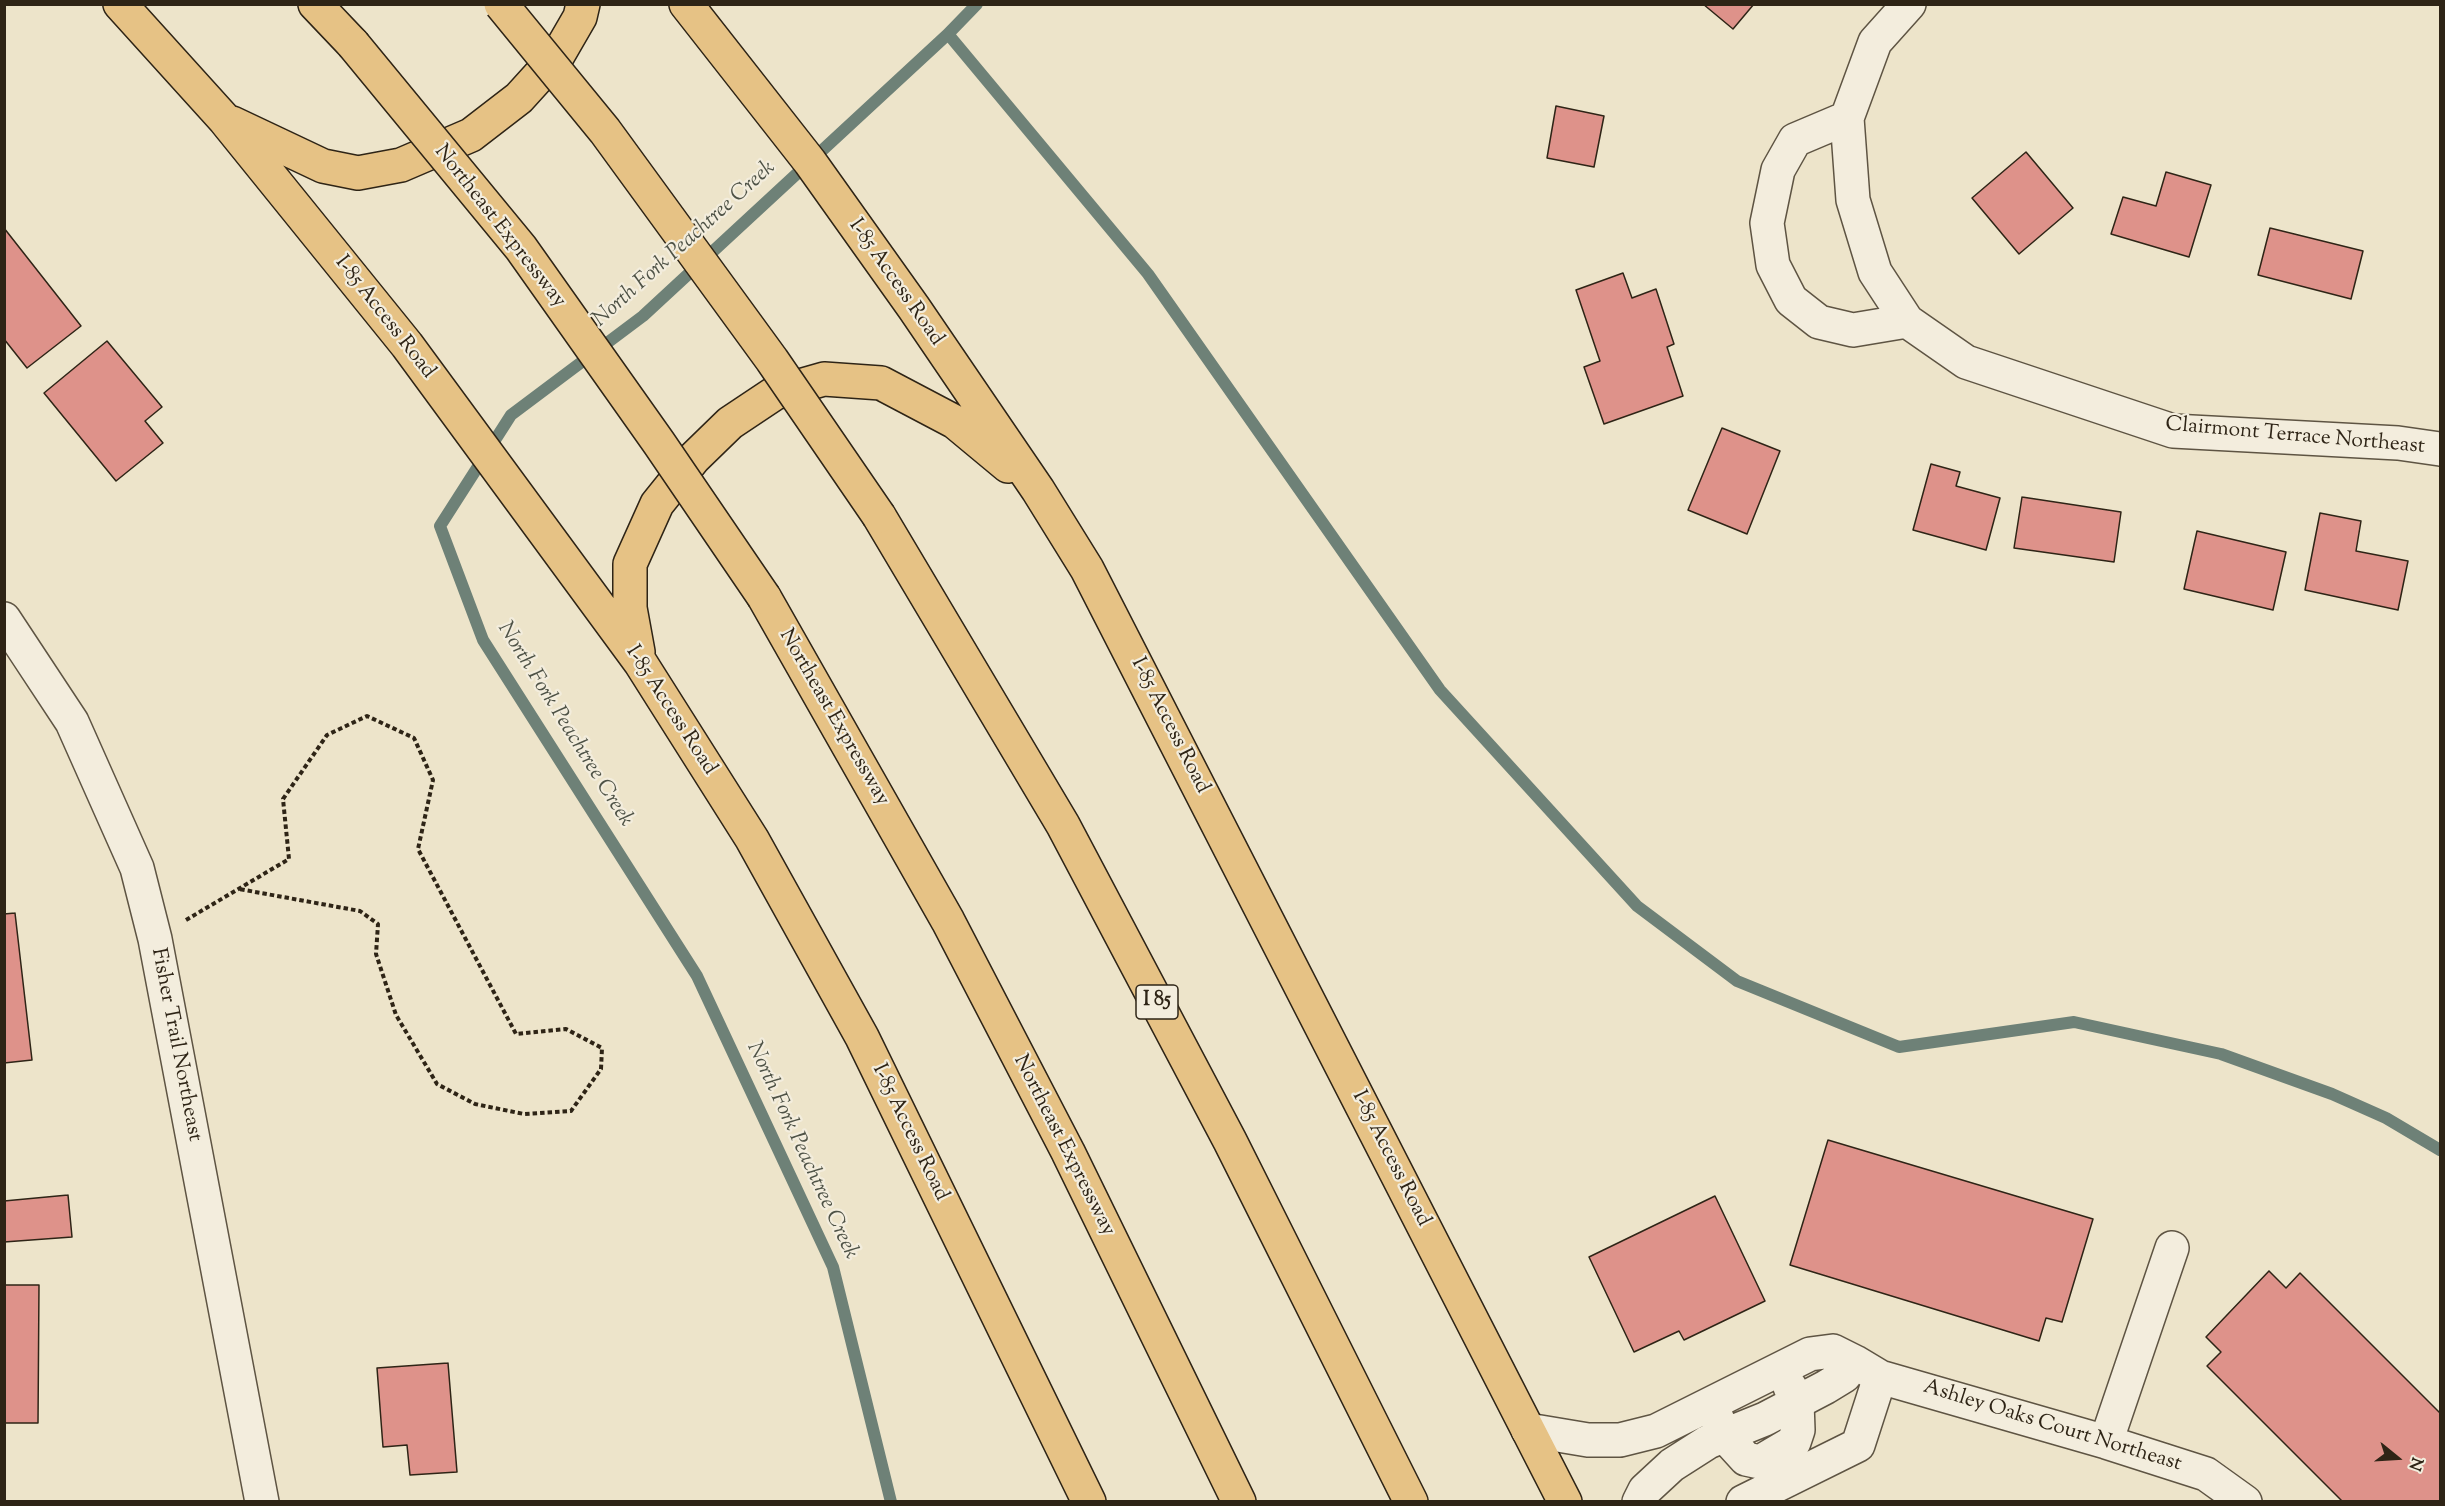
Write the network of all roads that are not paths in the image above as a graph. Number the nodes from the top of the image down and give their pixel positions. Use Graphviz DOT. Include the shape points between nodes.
graph roads {
  1 [pos="120,4"];
  2 [pos="315,4"];
  3 [pos="501,4"];
  4 [pos="583,4"];
  5 [pos="686,4"];
  6 [pos="1909,4"];
  7 [pos="1847,118"];
  8 [pos="225,120"];
  9 [pos="1907,321"];
  10 [pos="2440,449"];
  11 [pos="1038,490"];
  12 [pos="4,619"];
  13 [pos="640,662"];
  14 [pos="2172,1248"];
  15 [pos="1781,1369"];
  16 [pos="1868,1369"];
  17 [pos="1797,1402"];
  18 [pos="1711,1405"];
  19 [pos="1528,1430"];
  20 [pos="1725,1436"];
  21 [pos="2106,1442"];
  22 [pos="262,1502"];
  23 [pos="1089,1502"];
  24 [pos="1239,1502"];
  25 [pos="1411,1502"];
  26 [pos="1565,1502"];
  27 [pos="1639,1502"];
  28 [pos="1743,1502"];
  29 [pos="2245,1502"];
  1 -- 8 [label="main road, I-85 Access Road"];
  2 -- 24 [label="main road, Northeast Expressway, bridge" via="353,44 520,248 764,597 953,931 1068,1152"];
  3 -- 25 [label="main road, I 85, bridge" via="605,131 772,360 879,516 1063,825 1230,1141"];
  4 -- 8 [label="main road" via="580,17 558,55 519,98 471,135 400,165 358,173 323,166"];
  5 -- 11 [label="main road, I-85 Access Road" via="810,162"];
  6 -- 7 [label="street, Clairmont Terrace Northeast" via="1875,42"];
  7 -- 9 [label="street, Clairmont Terrace Northeast" via="1853,200 1875,272"];
  7 -- 9 [label="street" via="1795,140 1778,170 1767,223 1773,265 1791,300 1819,322 1853,330"];
  8 -- 13 [label="main road, I-85 Access Road" via="407,345"];
  9 -- 10 [label="street, Clairmont Terrace Northeast" via="1966,362 2173,431 2398,443"];
  11 -- 13 [label="main road" via="955,422 881,383 824,379 775,393 730,423 694,458 657,504 630,564 630,608"];
  11 -- 19 [label="main road, I-85 Access Road" via="1098,590"];
  12 -- 22 [label="street, Fisher Trail Northeast" via="72,722 137,868 155,939"];
  13 -- 23 [label="main road, I-85 Access Road" via="752,839 862,1036"];
  14 -- 21 [label="street"];
  15 -- 16 [label="street, Ashley Oaks Court Northeast" via="1810,1354 1833,1351"];
  15 -- 17 [label="street"];
  15 -- 18 [label="street, Ashley Oaks Court Northeast"];
  16 -- 17 [label="street" via="1844,1376"];
  16 -- 21 [label="street, Ashley Oaks Court Northeast"];
  16 -- 28 [label="street" via="1858,1445"];
  17 -- 20 [label="street"];
  18 -- 19 [label="street, Ashley Oaks Court Northeast" via="1656,1431 1620,1440 1587,1440"];
  18 -- 20 [label="street"];
  19 -- 26 [label="main road, I-85 Access Road"];
  20 -- 27 [label="street" via="1672,1465 1645,1490"];
  21 -- 29 [label="street, Ashley Oaks Court Northeast" via="2206,1474"];
}
